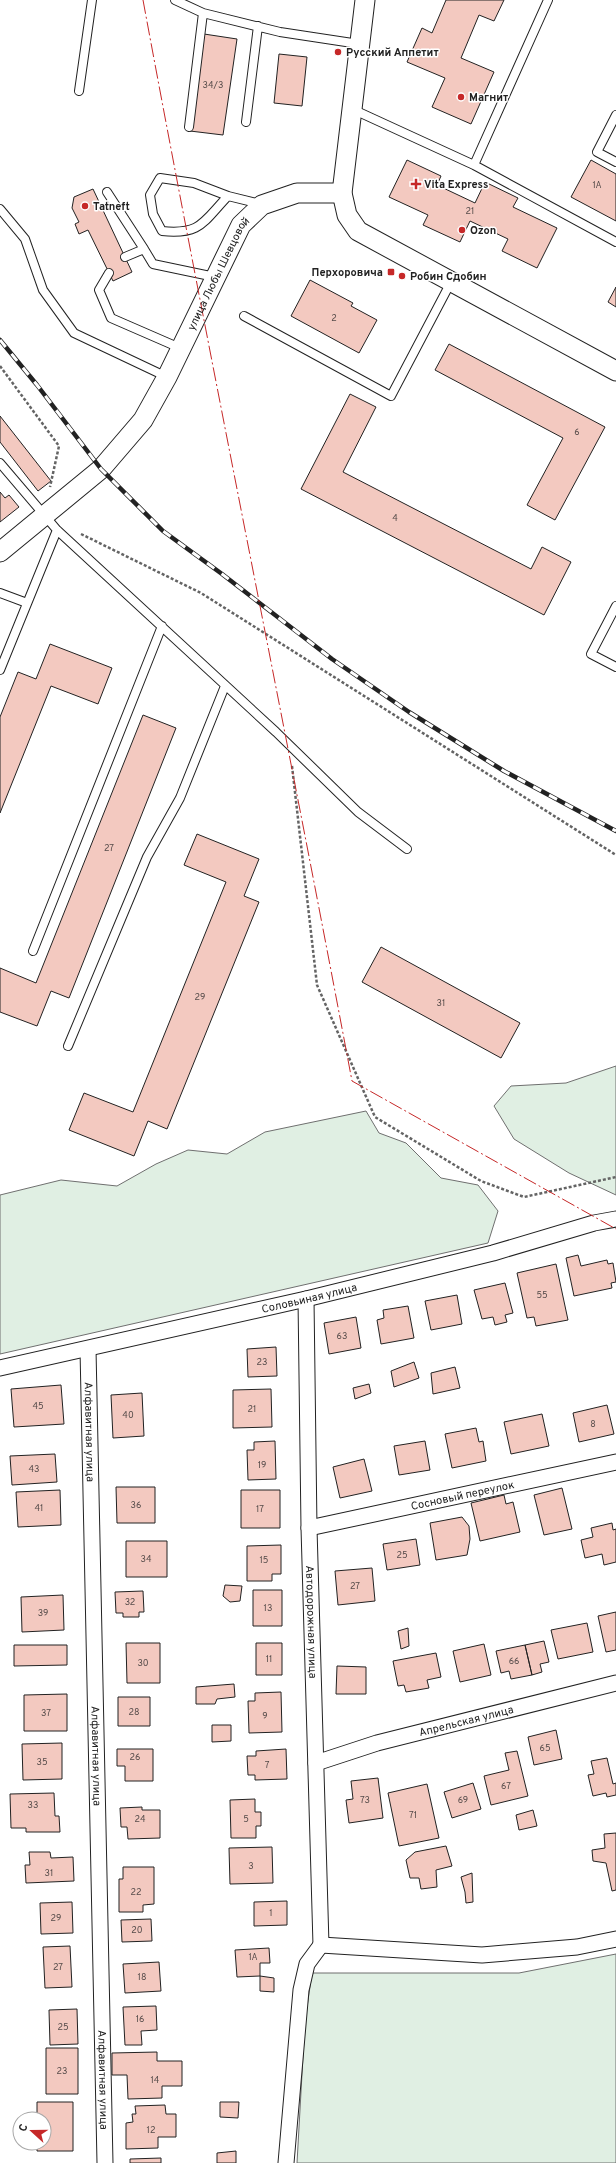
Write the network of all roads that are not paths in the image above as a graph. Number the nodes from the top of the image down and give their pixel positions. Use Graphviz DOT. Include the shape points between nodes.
graph roads {
  1 [pos="92,0"];
  2 [pos="175,0"];
  3 [pos="365,0"];
  4 [pos="548,0"];
  5 [pos="203,13"];
  6 [pos="258,26"];
  7 [pos="359,44"];
  8 [pos="79,91"];
  9 [pos="351,109"];
  10 [pos="616,115"];
  11 [pos="246,122"];
  12 [pos="189,127"];
  13 [pos="616,162"];
  14 [pos="474,165"];
  15 [pos="107,192"];
  16 [pos="342,193"];
  17 [pos="228,196"];
  18 [pos="262,205"];
  19 [pos="0,209"];
  20 [pos="616,242"];
  21 [pos="144,249"];
  22 [pos="125,257"];
  23 [pos="109,273"];
  24 [pos="215,277"];
  25 [pos="451,282"];
  26 [pos="244,316"];
  27 [pos="180,348"];
  28 [pos="616,371"];
  29 [pos="167,377"];
  30 [pos="0,463"];
  31 [pos="43,515"];
  32 [pos="57,530"];
  33 [pos="0,552"];
  34 [pos="0,594"];
  35 [pos="27,603"];
  36 [pos="616,606"];
  37 [pos="162,626"];
  38 [pos="616,667"];
  39 [pos="0,670"];
  40 [pos="225,686"];
  41 [pos="407,849"];
  42 [pos="33,951"];
  43 [pos="68,1046"];
  44 [pos="616,1219"];
  45 [pos="306,1299"];
  46 [pos="88,1349"];
  47 [pos="0,1368"];
  48 [pos="616,1462"];
  49 [pos="309,1528"];
  50 [pos="616,1683"];
  51 [pos="316,1763"];
  52 [pos="616,1939"];
  53 [pos="321,1945"];
  54 [pos="105,2163"];
  55 [pos="286,2163"];
  1 -- 8 [label="lane"];
  2 -- 5 [label="lane"];
  3 -- 7 [label="street"];
  4 -- 14 [label="lane"];
  5 -- 6 [label="lane"];
  5 -- 12 [label="lane"];
  6 -- 7 [label="lane" via="280,32"];
  6 -- 11 [label="lane"];
  7 -- 9 [label="street"];
  9 -- 14 [label="lane"];
  9 -- 16 [label="street"];
  10 -- 13 [label="lane" via="597,152"];
  14 -- 20 [label="lane"];
  15 -- 21 [label="lane"];
  16 -- 18 [label="street, улица Любы Шевцовой" via="297,193"];
  16 -- 25 [label="street" via="347,215 358,231"];
  17 -- 17 [label="lane" via="194,183 160,178 150,195 153,214 162,231 179,232 198,228"];
  17 -- 18 [label="lane"];
  18 -- 24 [label="street, улица Любы Шевцовой" via="241,225"];
  19 -- 29 [label="lane" via="25,239 42,290 74,333"];
  21 -- 22 [label="lane"];
  21 -- 24 [label="lane" via="153,264"];
  23 -- 27 [label="lane" via="99,290 111,318"];
  24 -- 27 [label="street, улица Любы Шевцовой"];
  25 -- 26 [label="lane" via="391,396"];
  25 -- 28 [label="street"];
  27 -- 29 [label="street, улица Любы Шевцовой"];
  29 -- 31 [label="street, улица Любы Шевцовой" via="143,420 101,469"];
  30 -- 31 [label="lane"];
  31 -- 32 [label="lane"];
  31 -- 33 [label="street, улица Любы Шевцовой"];
  32 -- 35 [label="lane"];
  32 -- 37 [label="lane"];
  34 -- 35 [label="lane"];
  35 -- 39 [label="lane"];
  36 -- 38 [label="lane" via="591,654"];
  37 -- 40 [label="lane"];
  37 -- 42 [label="lane"];
  40 -- 41 [label="lane" via="358,812"];
  40 -- 43 [label="lane" via="180,798 147,857"];
  44 -- 45 [label="street, Соловьиная улица" via="594,1223 493,1253"];
  45 -- 46 [label="street, Соловьиная улица"];
  45 -- 49 [label="street, Автодорожная улица"];
  46 -- 47 [label="street, Соловьиная улица"];
  46 -- 54 [label="street, Алфавитная улица"];
  48 -- 49 [label="street, Сосновый переулок"];
  49 -- 51 [label="street, Автодорожная улица"];
  50 -- 51 [label="street, Апрельская улица" via="377,1743"];
  51 -- 53 [label="street, Автодорожная улица"];
  52 -- 53 [label="street" via="577,1947 482,1955"];
  53 -- 55 [label="street" via="307,1964 301,1990"];
}
